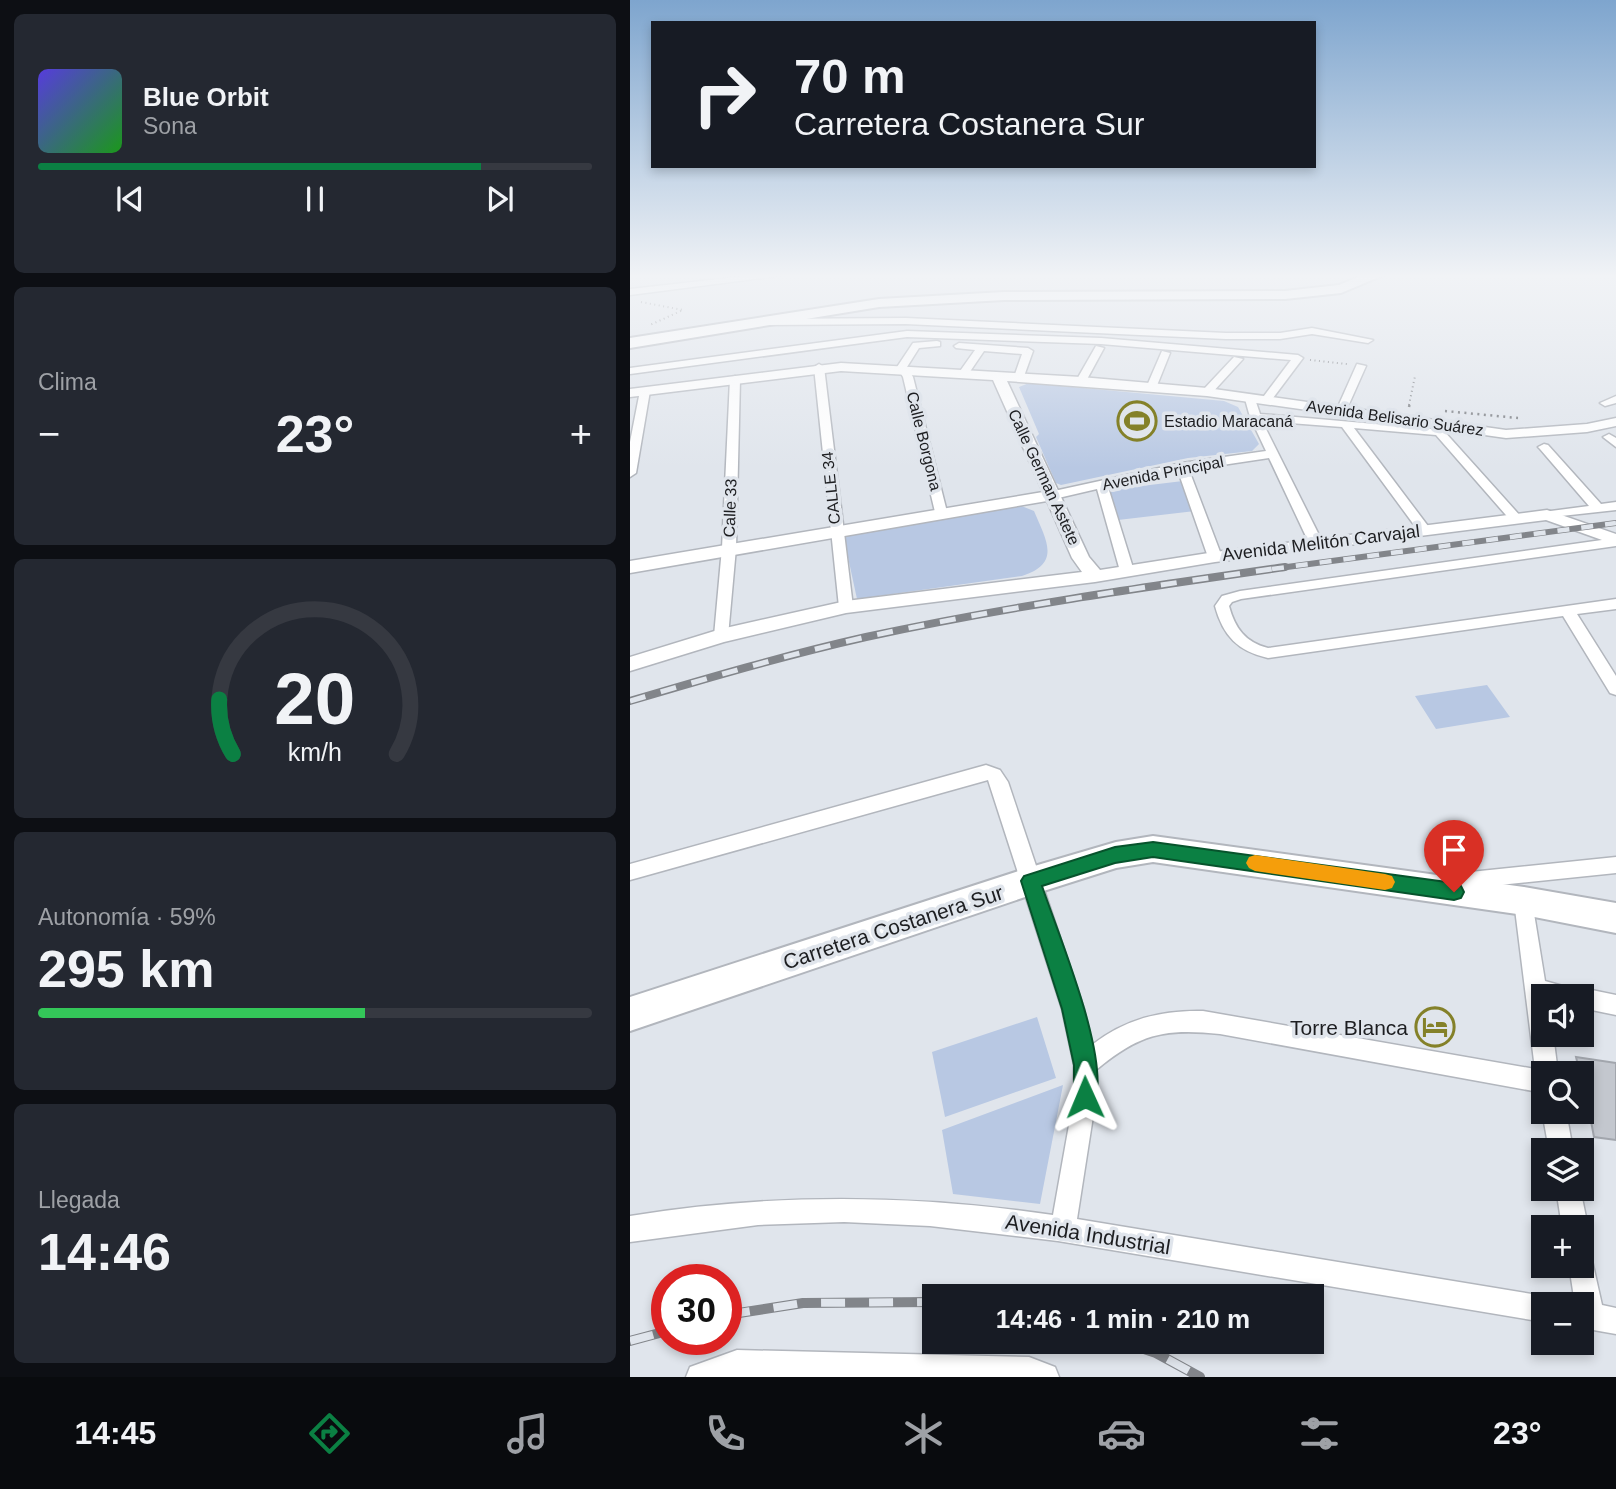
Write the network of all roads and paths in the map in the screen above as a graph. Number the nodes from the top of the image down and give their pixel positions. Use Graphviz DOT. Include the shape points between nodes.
graph roads {
  1 [pos="652,339"];
  2 [pos="868,339"];
  3 [pos="1053,339"];
  4 [pos="1283,339"];
  5 [pos="1363,339"];
  6 [pos="1368,340"];
  7 [pos="630,343"];
  8 [pos="981,348"];
  9 [pos="1099,348"];
  10 [pos="1165,354"];
  11 [pos="1298,358"];
  12 [pos="1238,359"];
  13 [pos="1361,366"];
  14 [pos="819,368"];
  15 [pos="630,371"];
  16 [pos="904,371"];
  17 [pos="962,374"];
  18 [pos="998,376"];
  19 [pos="1415,376"];
  20 [pos="1018,377"];
  21 [pos="735,379"];
  22 [pos="1081,381"];
  23 [pos="1151,388"];
  24 [pos="646,391"];
  25 [pos="1207,392"];
  26 [pos="630,393"];
  27 [pos="1250,399"];
  28 [pos="1266,400"];
  29 [pos="1418,408"];
  30 [pos="1440,411"];
  31 [pos="1255,417"];
  32 [pos="1343,418"];
  33 [pos="1518,418"];
  34 [pos="1616,422"];
  35 [pos="1544,447"];
  36 [pos="1272,454"];
  37 [pos="1182,467"];
  38 [pos="630,473"];
  39 [pos="1102,486"];
  40 [pos="1054,495"];
  41 [pos="1616,506"];
  42 [pos="1598,508"];
  43 [pos="941,512"];
  44 [pos="1547,515"];
  45 [pos="1517,519"];
  46 [pos="1425,530"];
  47 [pos="836,531"];
  48 [pos="1616,541"];
  49 [pos="1317,545"];
  50 [pos="729,548"];
  51 [pos="1214,556"];
  52 [pos="630,567"];
  53 [pos="1127,571"];
  54 [pos="1095,576"];
  55 [pos="1616,604"];
  56 [pos="846,607"];
  57 [pos="1568,612"];
  58 [pos="721,636"];
  59 [pos="630,664"];
  60 [pos="1616,689"];
  61 [pos="1616,865"];
  62 [pos="630,872"];
  63 [pos="1031,881"];
  64 [pos="1408,886"];
  65 [pos="1524,901"];
  66 [pos="1616,918"];
  67 [pos="1535,984"];
  68 [pos="1594,1000"];
  69 [pos="1616,1005"];
  70 [pos="630,1014"];
  71 [pos="1085,1065"];
  72 [pos="1531,1080"];
  73 [pos="630,1229"];
  74 [pos="1063,1229"];
  75 [pos="1585,1278"];
  76 [pos="1531,1307"];
  77 [pos="1596,1318"];
  78 [pos="701,1377"];
  79 [pos="1045,1377"];
  1 -- 7 [label="main road"];
  2 -- 15 [label="street"];
  3 -- 11 [label="street"];
  4 -- 11 [label="street"];
  5 -- 6 [label="street"];
  8 -- 16 [label="street" via="920,344"];
  8 -- 17 [label="street"];
  8 -- 20 [label="street" via="1028,351"];
  9 -- 22 [label="street"];
  10 -- 23 [label="street"];
  11 -- 13 [label="path"];
  11 -- 28 [label="street"];
  12 -- 25 [label="street"];
  13 -- 32 [label="street"];
  14 -- 16 [label="street, Avenida Belisario Suárez"];
  14 -- 21 [label="street, Avenida Belisario Suárez"];
  14 -- 47 [label="street, CALLE 34"];
  16 -- 17 [label="street, Avenida Belisario Suárez"];
  16 -- 43 [label="street, Calle Borgona"];
  17 -- 18 [label="street, Avenida Belisario Suárez"];
  18 -- 20 [label="street, Avenida Belisario Suárez"];
  18 -- 40 [label="street, Calle German Astete"];
  19 -- 29 [label="path" via="1409,407"];
  20 -- 22 [label="street, Avenida Belisario Suárez"];
  21 -- 24 [label="street, Avenida Belisario Suárez"];
  21 -- 50 [label="street, Calle 33"];
  22 -- 23 [label="street, Avenida Belisario Suárez"];
  23 -- 25 [label="street, Avenida Belisario Suárez"];
  24 -- 26 [label="street, Avenida Belisario Suárez"];
  24 -- 38 [label="street"];
  25 -- 27 [label="street, Avenida Belisario Suárez"];
  27 -- 28 [label="street, Avenida Belisario Suárez"];
  27 -- 31 [label="street"];
  28 -- 32 [label="street, Avenida Belisario Suárez"];
  30 -- 33 [label="path"];
  31 -- 32 [label="street"];
  31 -- 36 [label="street"];
  32 -- 34 [label="street, Avenida Belisario Suárez" via="1506,434"];
  32 -- 45 [label="street" via="1439,432"];
  32 -- 46 [label="street"];
  35 -- 42 [label="street"];
  36 -- 37 [label="street, Avenida Principal"];
  36 -- 49 [label="street"];
  37 -- 39 [label="street, Avenida Principal"];
  37 -- 51 [label="street"];
  39 -- 40 [label="street, Avenida Principal"];
  39 -- 53 [label="street"];
  40 -- 43 [label="street"];
  40 -- 54 [label="street, Calle German Astete" via="1081,558"];
  41 -- 42 [label="street, Avenida Melitón Carvajal"];
  42 -- 44 [label="street, Avenida Melitón Carvajal"];
  43 -- 47 [label="street"];
  44 -- 45 [label="street, Avenida Melitón Carvajal"];
  44 -- 48 [label="street, Avenida Melitón Carvajal"];
  45 -- 46 [label="street, Avenida Melitón Carvajal"];
  46 -- 49 [label="street, Avenida Melitón Carvajal"];
  47 -- 50 [label="street"];
  47 -- 56 [label="street, CALLE 34"];
  48 -- 57 [label="street" via="1240,595 1227,598 1223,606 1238,641 1268,653"];
  49 -- 51 [label="street, Avenida Melitón Carvajal"];
  50 -- 52 [label="street"];
  50 -- 58 [label="street, Calle 33"];
  51 -- 53 [label="street, Avenida Melitón Carvajal"];
  53 -- 54 [label="street, Avenida Melitón Carvajal"];
  54 -- 56 [label="street, Avenida Melitón Carvajal"];
  55 -- 57 [label="street"];
  56 -- 58 [label="street, Avenida Melitón Carvajal"];
  57 -- 60 [label="street"];
  58 -- 59 [label="street, Avenida Melitón Carvajal"];
  61 -- 64 [label="street"];
  62 -- 63 [label="street" via="986,772 999,782"];
  63 -- 64 [label="main road, Carretera Costanera Sur" via="1115,855 1153,849"];
  63 -- 70 [label="main road, Carretera Costanera Sur"];
  63 -- 71 [label="street" via="1073,1009"];
  64 -- 65 [label="main road, Carretera Costanera Sur"];
  65 -- 66 [label="main road, Carretera Costanera Sur"];
  65 -- 67 [label="street"];
  68 -- 69 [label="street"];
  71 -- 72 [label="street" via="1119,1036 1184,1022 1336,1043"];
  71 -- 74 [label="street" via="1085,1097"];
  73 -- 74 [label="street, Avenida Industrial" via="784,1211 972,1217"];
  74 -- 76 [label="street, Avenida Industrial"];
  75 -- 77 [label="street"];
  78 -- 79 [label="street" via="737,1364 1029,1371"];
}
